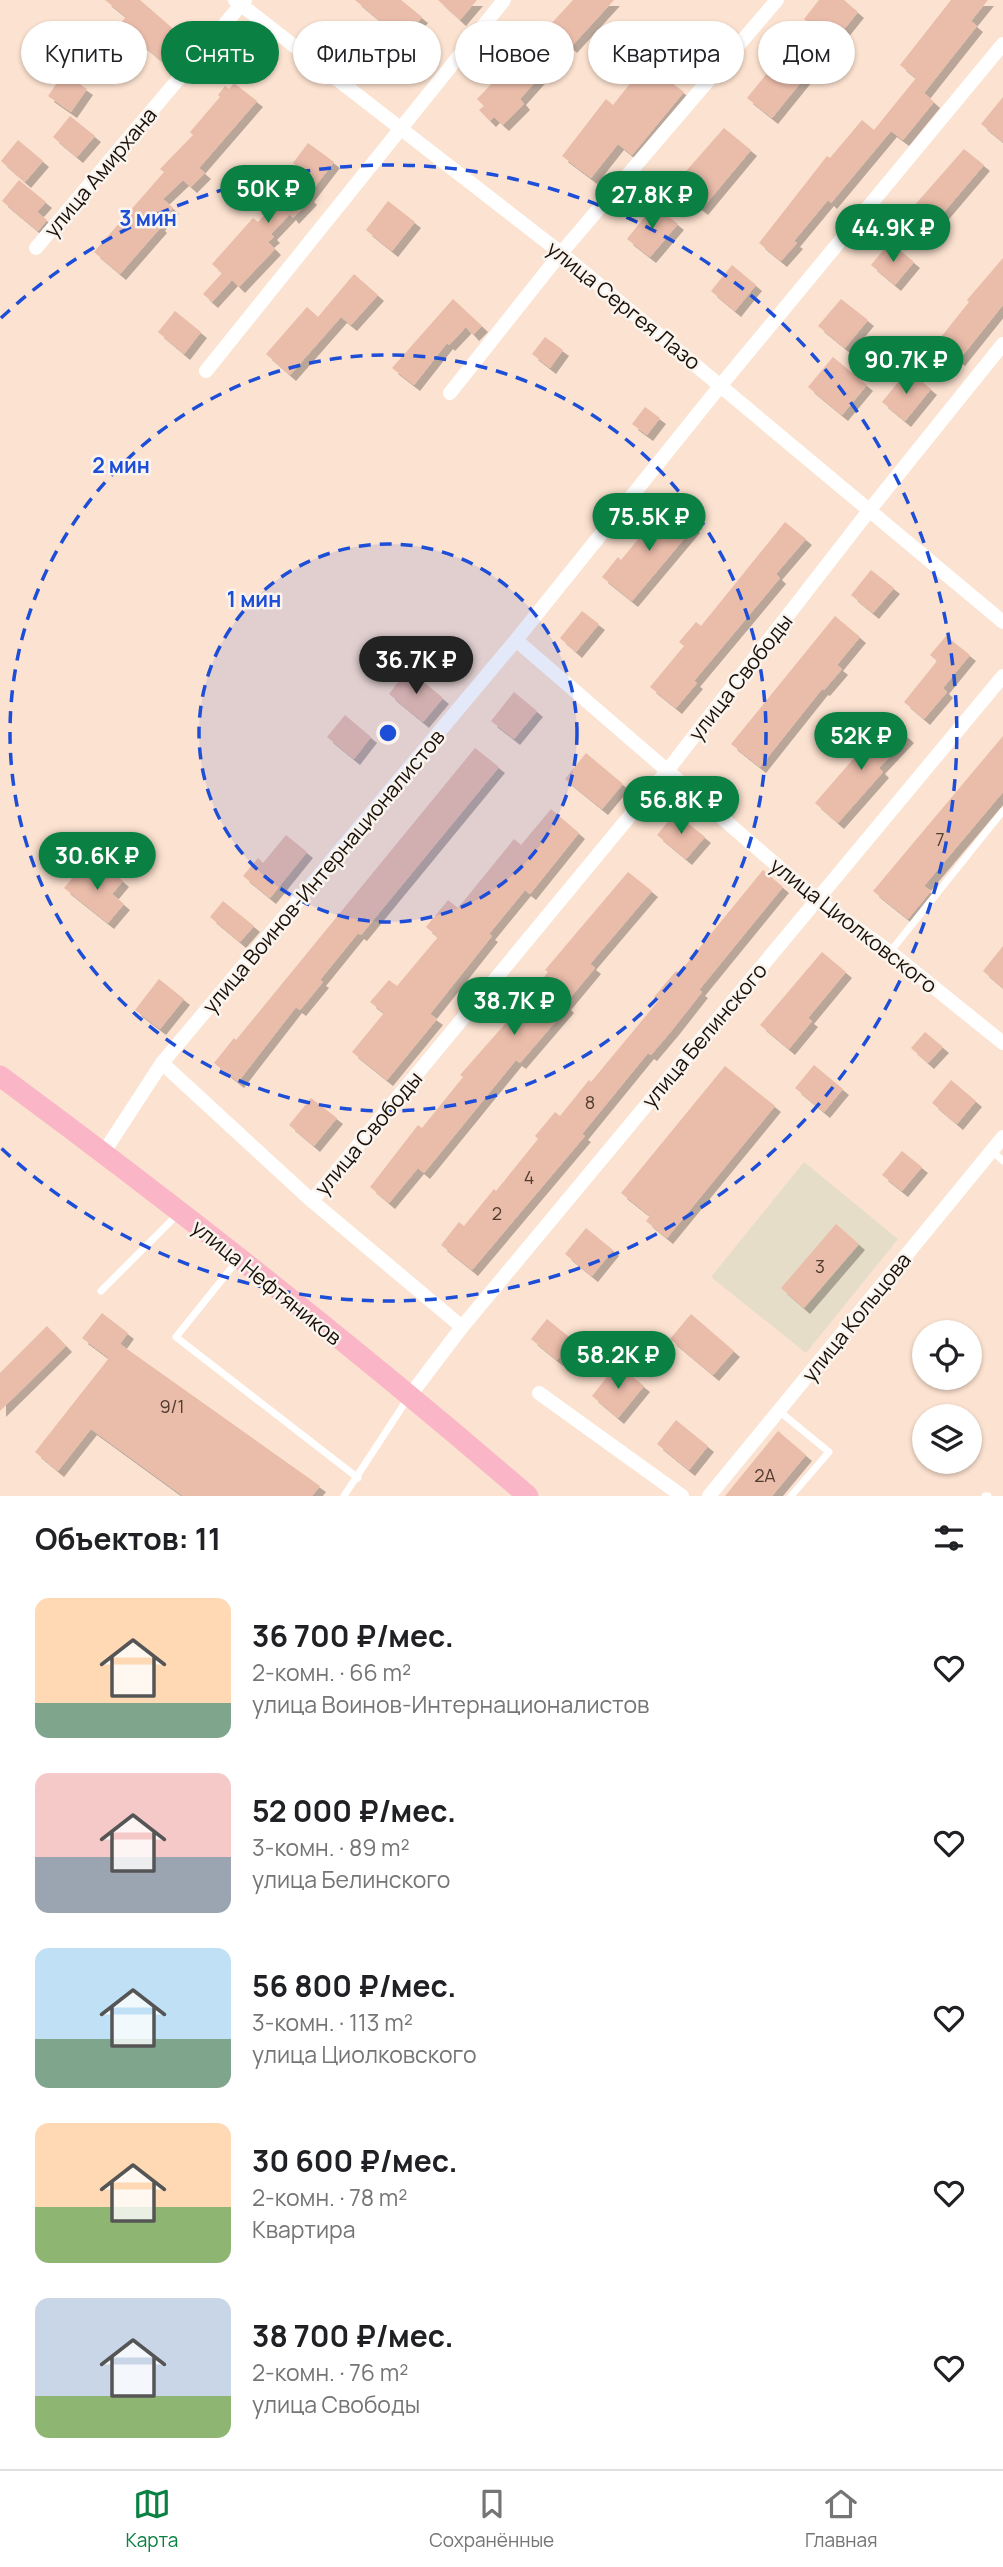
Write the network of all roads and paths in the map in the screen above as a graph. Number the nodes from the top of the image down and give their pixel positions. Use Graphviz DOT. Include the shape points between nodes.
graph roads {
  1 [pos="504,0"];
  2 [pos="777,0"];
  3 [pos="241,2"];
  4 [pos="1003,44"];
  5 [pos="401,131"];
  6 [pos="36,248"];
  7 [pos="561,253"];
  8 [pos="1003,344"];
  9 [pos="206,371"];
  10 [pos="721,385"];
  11 [pos="450,393"];
  12 [pos="867,512"];
  13 [pos="1003,622"];
  14 [pos="516,640"];
  15 [pos="1003,676"];
  16 [pos="667,771"];
  17 [pos="1003,811"];
  18 [pos="817,900"];
  19 [pos="890,952"];
  20 [pos="1003,1043"];
  21 [pos="162,1063"];
  22 [pos="0,1076"];
  23 [pos="1003,1137"];
  24 [pos="104,1152"];
  25 [pos="997,1156"];
  26 [pos="312,1201"];
  27 [pos="180,1212"];
  28 [pos="239,1259"];
  29 [pos="101,1291"];
  30 [pos="462,1327"];
  31 [pos="539,1393"];
  32 [pos="408,1398"];
  33 [pos="779,1411"];
  34 [pos="358,1478"];
  35 [pos="344,1496"];
  36 [pos="528,1496"];
  37 [pos="682,1496"];
  38 [pos="709,1496"];
  39 [pos="791,1496"];
  1 -- 5 [label="street"];
  2 -- 7 [label="street"];
  3 -- 5 [label="street, улица Сергея Лазо"];
  3 -- 6 [label="street, улица Амирхана"];
  4 -- 10 [label="street, улица Воинов-Интернационалистов"];
  5 -- 7 [label="street, улица Сергея Лазо"];
  5 -- 9 [label="street"];
  7 -- 10 [label="street, улица Сергея Лазо"];
  7 -- 11 [label="street"];
  8 -- 12 [label="street, улица Свободы"];
  10 -- 12 [label="street, улица Сергея Лазо"];
  10 -- 14 [label="street, улица Воинов-Интернационалистов"];
  12 -- 13 [label="street, улица Сергея Лазо"];
  12 -- 16 [label="street, улица Свободы"];
  14 -- 16 [label="street, улица Циолковского"];
  14 -- 21 [label="street, улица Воинов-Интернационалистов"];
  15 -- 18 [label="street, улица Белинского"];
  16 -- 18 [label="street, улица Циолковского"];
  16 -- 26 [label="street, улица Свободы"];
  17 -- 19 [label="lane"];
  18 -- 19 [label="street, улица Циолковского"];
  18 -- 30 [label="street, улица Белинского"];
  19 -- 20 [label="street, улица Циолковского"];
  21 -- 24 [label="street, улица Воинов-Интернационалистов"];
  21 -- 26 [label="street"];
  22 -- 24 [label="main road, улица Нефтяников"];
  23 -- 25 [label="street, улица Кольцова"];
  24 -- 27 [label="main road, улица Нефтяников"];
  25 -- 33 [label="street, улица Кольцова"];
  26 -- 30 [label="street"];
  27 -- 28 [label="main road, улица Нефтяников"];
  27 -- 29 [label="lane"];
  28 -- 32 [label="main road, улица Нефтяников"];
  28 -- 34 [label="lane" via="176,1337"];
  30 -- 32 [label="street, улица Белинского"];
  31 -- 37 [label="street"];
  32 -- 34 [label="lane"];
  32 -- 36 [label="main road, улица Нефтяников"];
  33 -- 38 [label="street, улица Кольцова"];
  33 -- 39 [label="lane" via="828,1452"];
  34 -- 35 [label="lane"];
}
